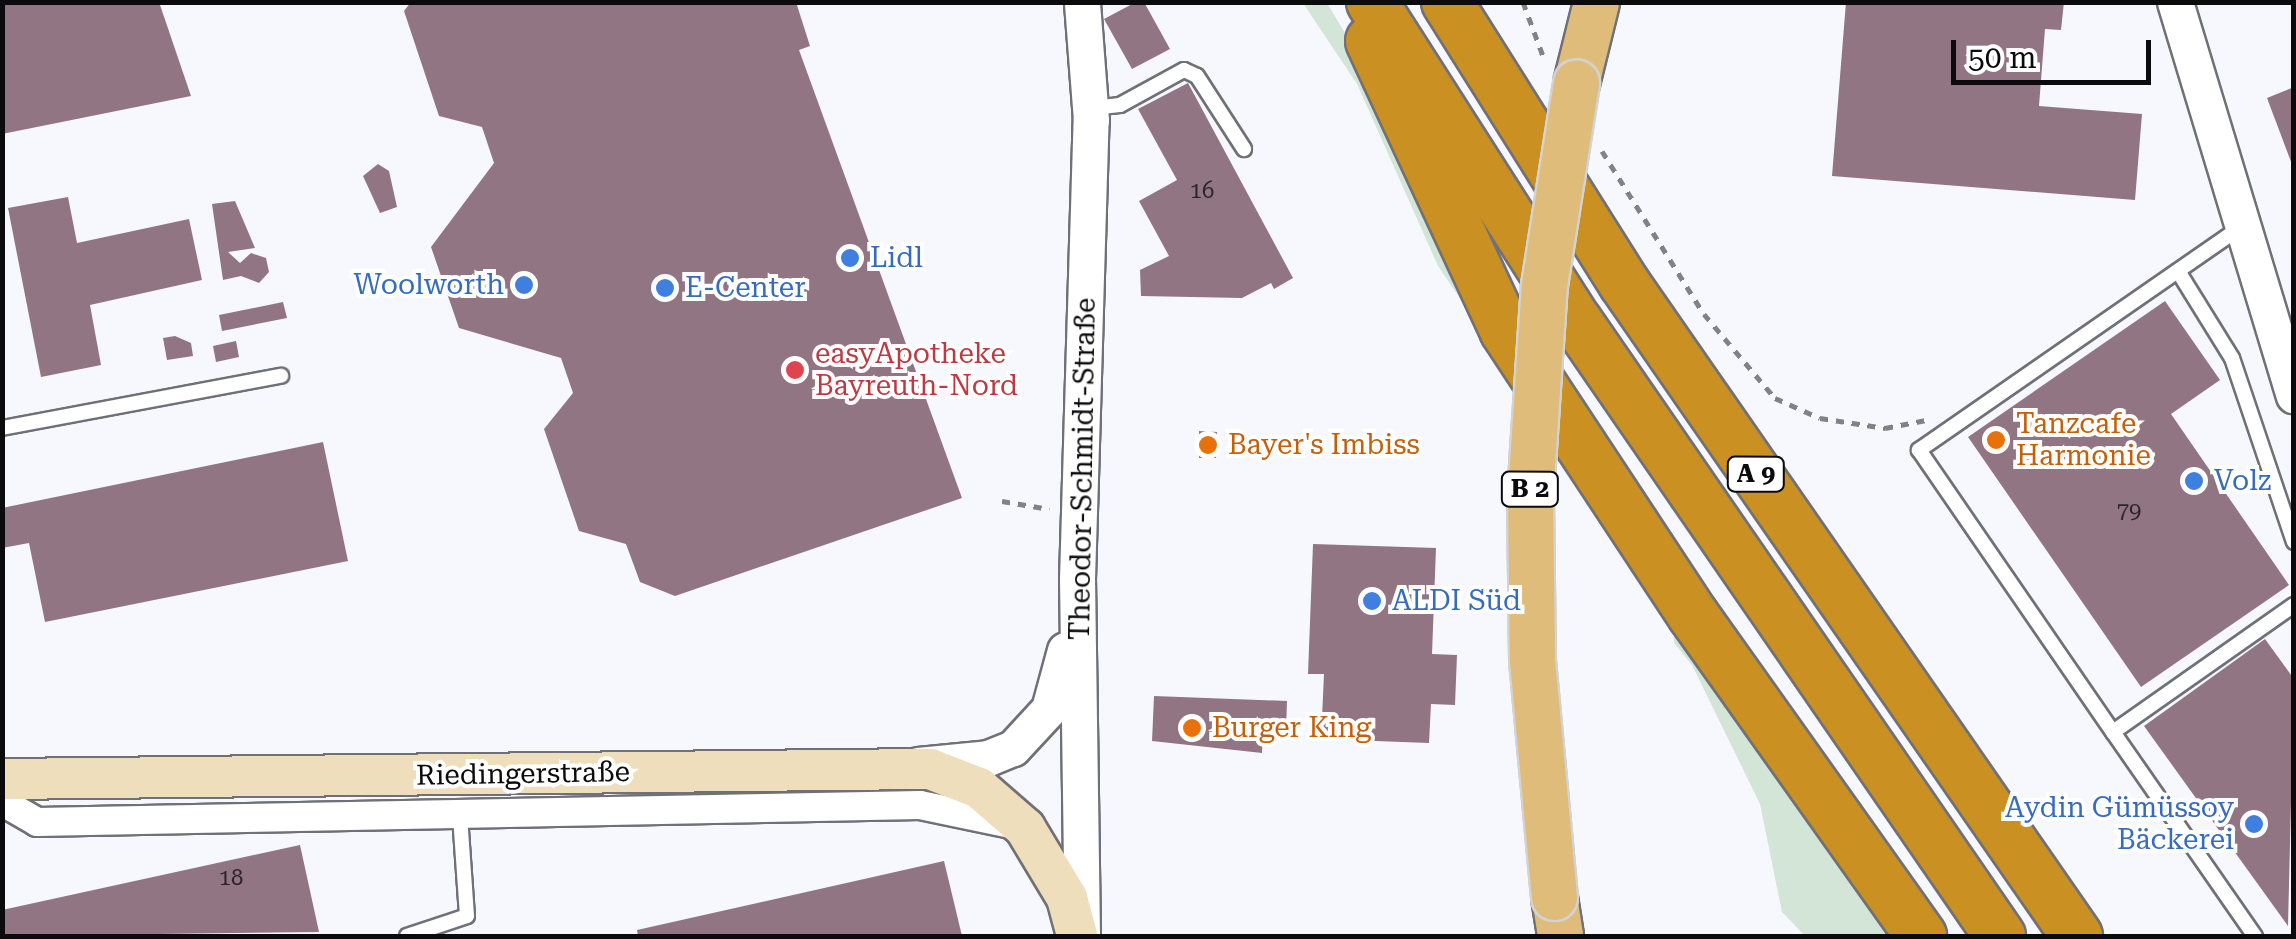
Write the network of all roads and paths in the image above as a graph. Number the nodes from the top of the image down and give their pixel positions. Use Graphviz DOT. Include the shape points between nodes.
graph roads {
  1 [pos="1082,2"];
  2 [pos="1360,2"];
  3 [pos="1372,2"];
  4 [pos="1448,2"];
  5 [pos="1522,2"];
  6 [pos="1596,2"];
  7 [pos="2174,2"];
  8 [pos="1562,74"];
  9 [pos="1091,108"];
  10 [pos="1244,148"];
  11 [pos="1600,148"];
  12 [pos="2242,227"];
  13 [pos="2178,271"];
  14 [pos="281,376"];
  15 [pos="2294,395"];
  16 [pos="1982,406"];
  17 [pos="2,428"];
  18 [pos="1002,501"];
  19 [pos="1080,514"];
  20 [pos="2294,542"];
  21 [pos="1076,580"];
  22 [pos="2294,606"];
  23 [pos="2113,732"];
  24 [pos="903,767"];
  25 [pos="2,779"];
  26 [pos="2,792"];
  27 [pos="460,815"];
  28 [pos="1025,828"];
  29 [pos="1557,917"];
  30 [pos="407,936"];
  31 [pos="1079,936"];
  32 [pos="1921,936"];
  33 [pos="2000,936"];
  34 [pos="2077,936"];
  35 [pos="2254,936"];
  1 -- 9 [label="street, Theodor-Schmidt-Straße"];
  2 -- 32 [label="highway" via="1376,60 1506,330 1693,615"];
  3 -- 33 [label="highway, A 9" via="1588,338"];
  4 -- 34 [label="highway, A 9" via="1624,284"];
  5 -- 8 [label="path"];
  6 -- 8 [label="main road, B 2"];
  7 -- 12 [label="street"];
  8 -- 29 [label="main road, B 2, bridge" via="1530,494 1532,660"];
  9 -- 10 [label="lane" via="1120,105 1184,70 1198,76"];
  9 -- 19 [label="street, Theodor-Schmidt-Straße"];
  11 -- 16 [label="path" via="1704,314 1775,398 1820,418 1885,428"];
  12 -- 13 [label="lane"];
  12 -- 15 [label="street"];
  13 -- 16 [label="lane"];
  13 -- 20 [label="lane" via="2232,358"];
  14 -- 17 [label="lane"];
  16 -- 23 [label="lane" via="1919,450"];
  18 -- 19 [label="path"];
  19 -- 21 [label="street, Theodor-Schmidt-Straße"];
  21 -- 24 [label="street" via="1060,683 1034,730 988,758"];
  21 -- 31 [label="street, Theodor-Schmidt-Straße"];
  22 -- 23 [label="lane"];
  23 -- 35 [label="lane"];
  24 -- 25 [label="main road, Riedingerstraße"];
  24 -- 28 [label="main road, Riedingerstraße" via="948,774 979,788"];
  26 -- 27 [label="street, Riedingerstraße" via="13,808 38,822"];
  27 -- 28 [label="street, Riedingerstraße" via="920,805"];
  27 -- 30 [label="lane" via="468,916"];
  28 -- 31 [label="main road, Riedingerstraße" via="1067,898"];
}
